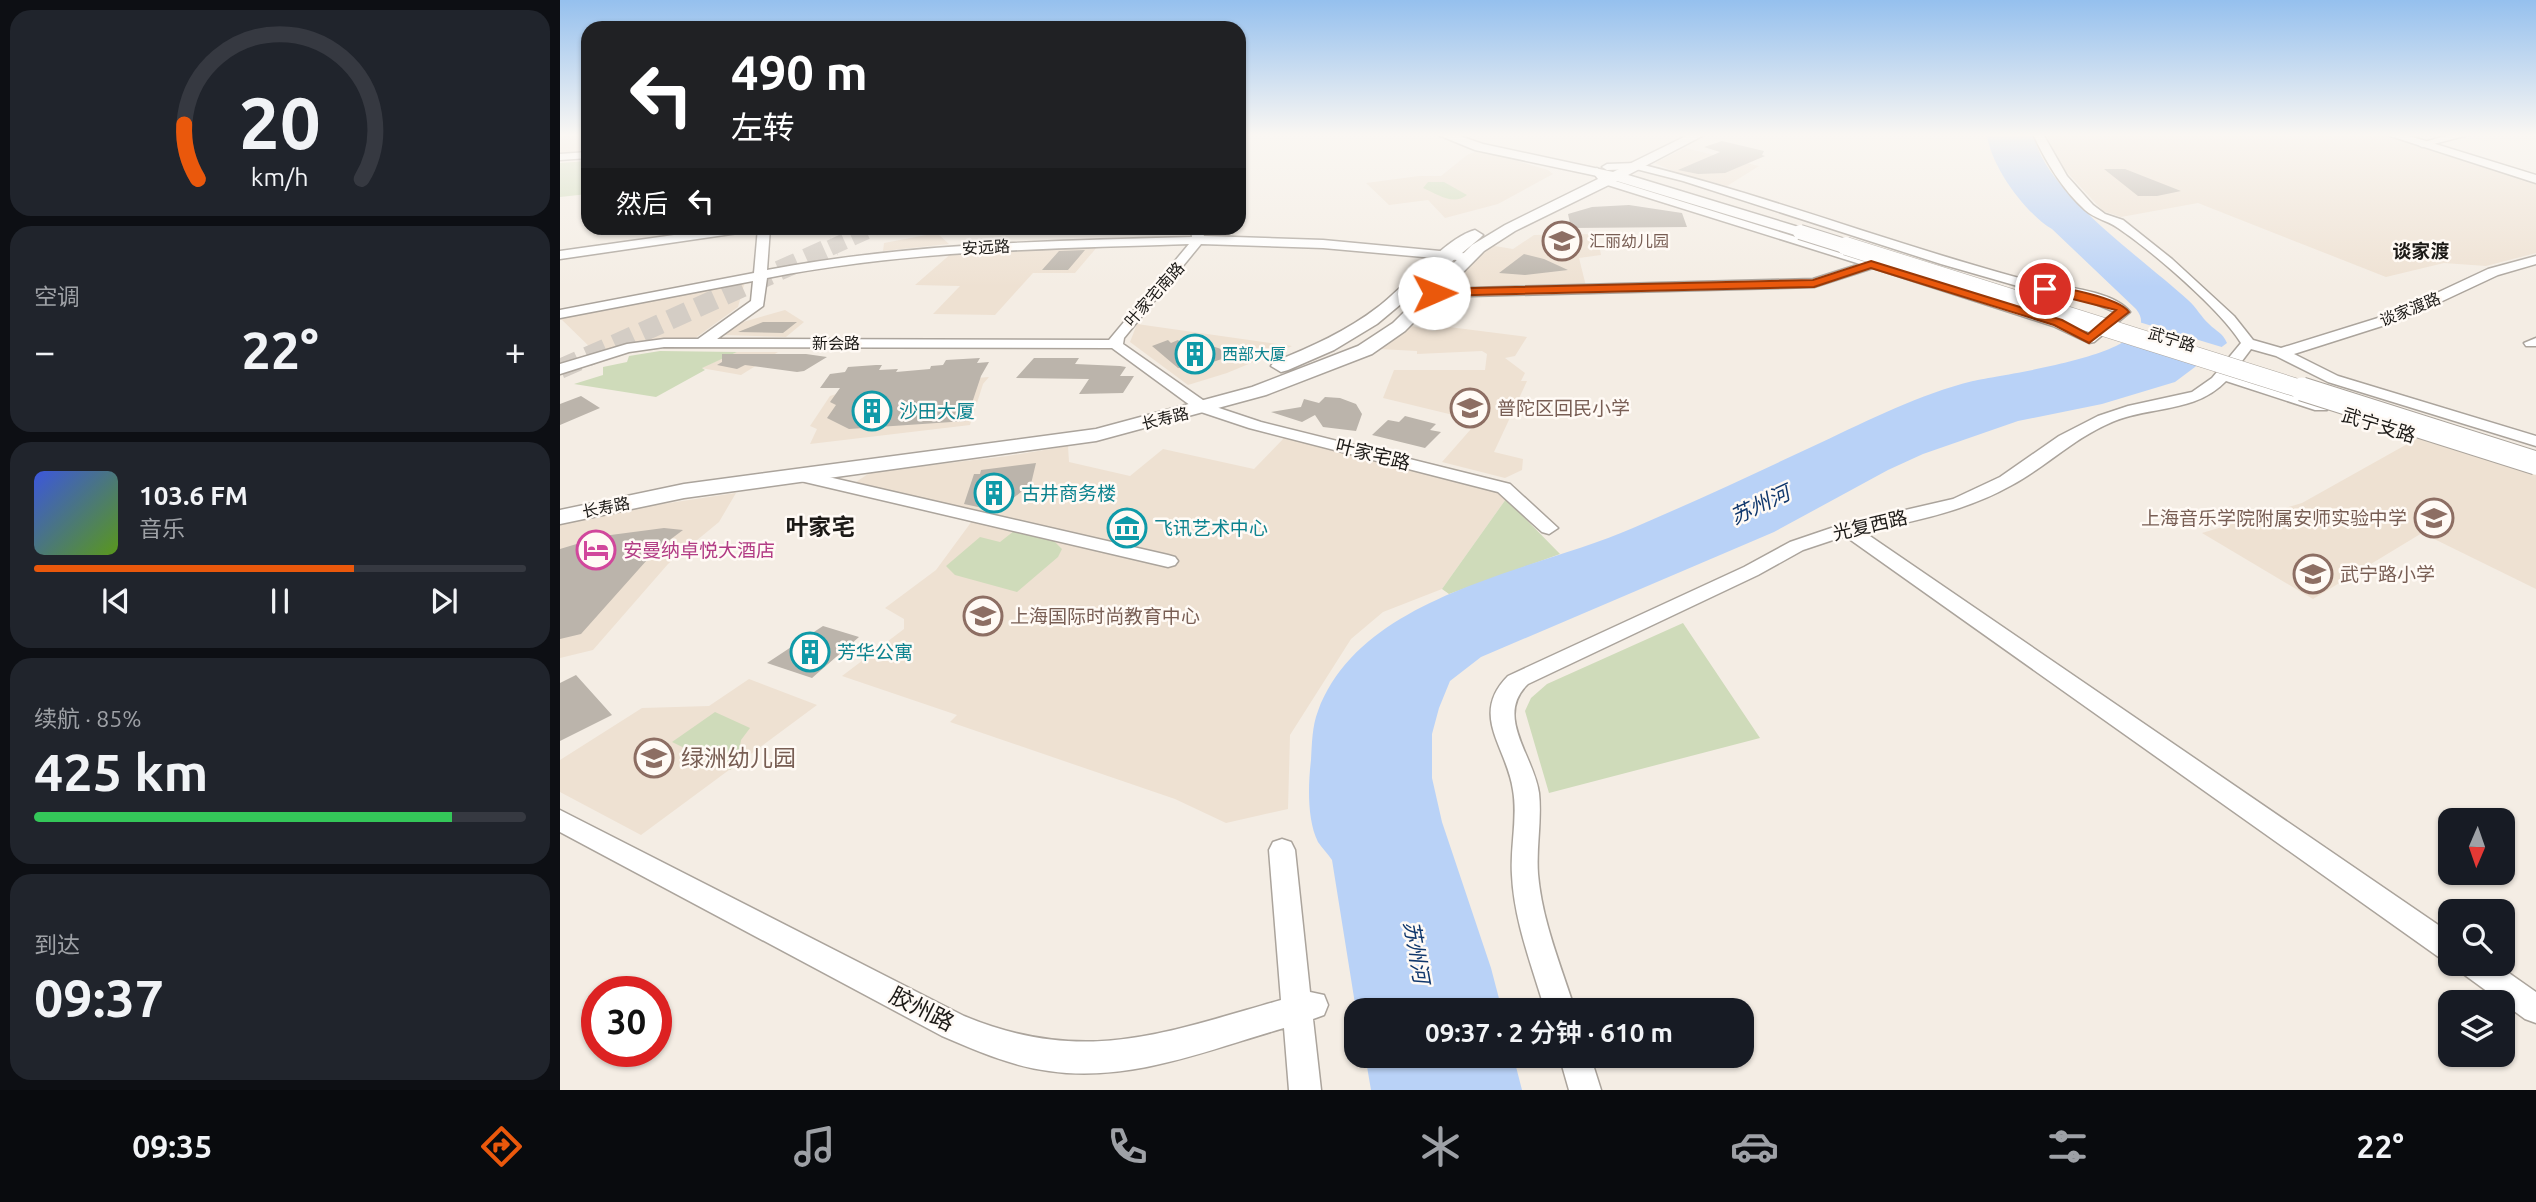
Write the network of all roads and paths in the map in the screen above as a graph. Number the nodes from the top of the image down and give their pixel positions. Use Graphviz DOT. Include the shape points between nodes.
graph roads {
  1 [pos="1584,185"];
  2 [pos="1590,185"];
  3 [pos="1649,185"];
  4 [pos="1657,185"];
  5 [pos="1682,185"];
  6 [pos="2069,185"];
  7 [pos="1806,229"];
  8 [pos="697,235"];
  9 [pos="764,235"];
  10 [pos="1165,235"];
  11 [pos="1196,235"];
  12 [pos="1220,235"];
  13 [pos="560,255"];
  14 [pos="1458,255"];
  15 [pos="2536,260"];
  16 [pos="1871,264"];
  17 [pos="762,274"];
  18 [pos="1434,293"];
  19 [pos="560,314"];
  20 [pos="703,342"];
  21 [pos="2248,343"];
  22 [pos="1116,344"];
  23 [pos="2281,353"];
  24 [pos="560,369"];
  25 [pos="2222,375"];
  26 [pos="1196,403"];
  27 [pos="2536,441"];
  28 [pos="2536,451"];
  29 [pos="2536,463"];
  30 [pos="2536,474"];
  31 [pos="798,475"];
  32 [pos="560,501"];
  33 [pos="560,517"];
  34 [pos="1549,528"];
  35 [pos="1847,529"];
  36 [pos="1168,561"];
  37 [pos="560,820"];
  38 [pos="1282,850"];
  39 [pos="2438,941"];
  40 [pos="2489,976"];
  41 [pos="1556,998"];
  42 [pos="1305,1008"];
  43 [pos="2536,1009"];
  44 [pos="1578,1068"];
  45 [pos="1306,1090"];
  46 [pos="1585,1090"];
  1 -- 14 [label="main road, 长寿路" via="1490,225"];
  2 -- 14 [label="main road, 长寿路"];
  3 -- 16 [label="street"];
  4 -- 7 [label="main road, 武宁路"];
  5 -- 16 [label="street" via="1752,198 2029,285 2104,301 2123,312 2089,339 2058,323"];
  6 -- 21 [label="street" via="2101,216 2122,225 2204,295 2240,329"];
  7 -- 28 [label="main road, 武宁路"];
  7 -- 29 [label="main road, 武宁路, bridge"];
  8 -- 13 [label="street"];
  9 -- 17 [label="street"];
  10 -- 17 [label="street, 安远路" via="955,248"];
  11 -- 22 [label="street, 叶家宅南路" via="1185,259 1121,331"];
  12 -- 14 [label="street, 安远路"];
  14 -- 18 [label="main road, 长寿路"];
  14 -- 26 [label="main road, 长寿路" via="1350,333"];
  15 -- 23 [label="street, 谈家渡路" via="2493,272 2407,313"];
  16 -- 18 [label="street" via="1814,283"];
  17 -- 19 [label="street, 安远路"];
  17 -- 20 [label="street" via="758,303"];
  18 -- 26 [label="main road, 长寿路" via="1399,327 1365,350 1272,387"];
  20 -- 22 [label="street, 新会路"];
  20 -- 24 [label="street, 新会路" via="644,345"];
  21 -- 23 [label="street, 武宁支路"];
  21 -- 25 [label="street, 光复西路"];
  22 -- 26 [label="street, 叶家宅南路"];
  23 -- 27 [label="street, 武宁支路" via="2327,377"];
  25 -- 30 [label="street, 武宁支路"];
  25 -- 35 [label="street, 光复西路" via="2200,394 2134,408 2093,426 1987,491 1938,510"];
  26 -- 31 [label="main road, 长寿路" via="1096,435"];
  26 -- 32 [label="main road, 长寿路" via="1023,432 669,479"];
  26 -- 34 [label="street, 叶家宅路" via="1255,425 1504,488"];
  31 -- 33 [label="main road, 长寿路" via="684,491"];
  31 -- 36 [label="street"];
  35 -- 39 [label="street"];
  35 -- 41 [label="street, 光复西路" via="1785,549 1751,571 1520,678 1510,687 1504,698 1503,724 1526,788 1528,904"];
  37 -- 42 [label="street, 胶州路" via="953,1026 1023,1053 1076,1059 1123,1057"];
  38 -- 42 [label="street"];
  40 -- 43 [label="street"];
  42 -- 45 [label="street"];
  44 -- 46 [label="street"];
}
